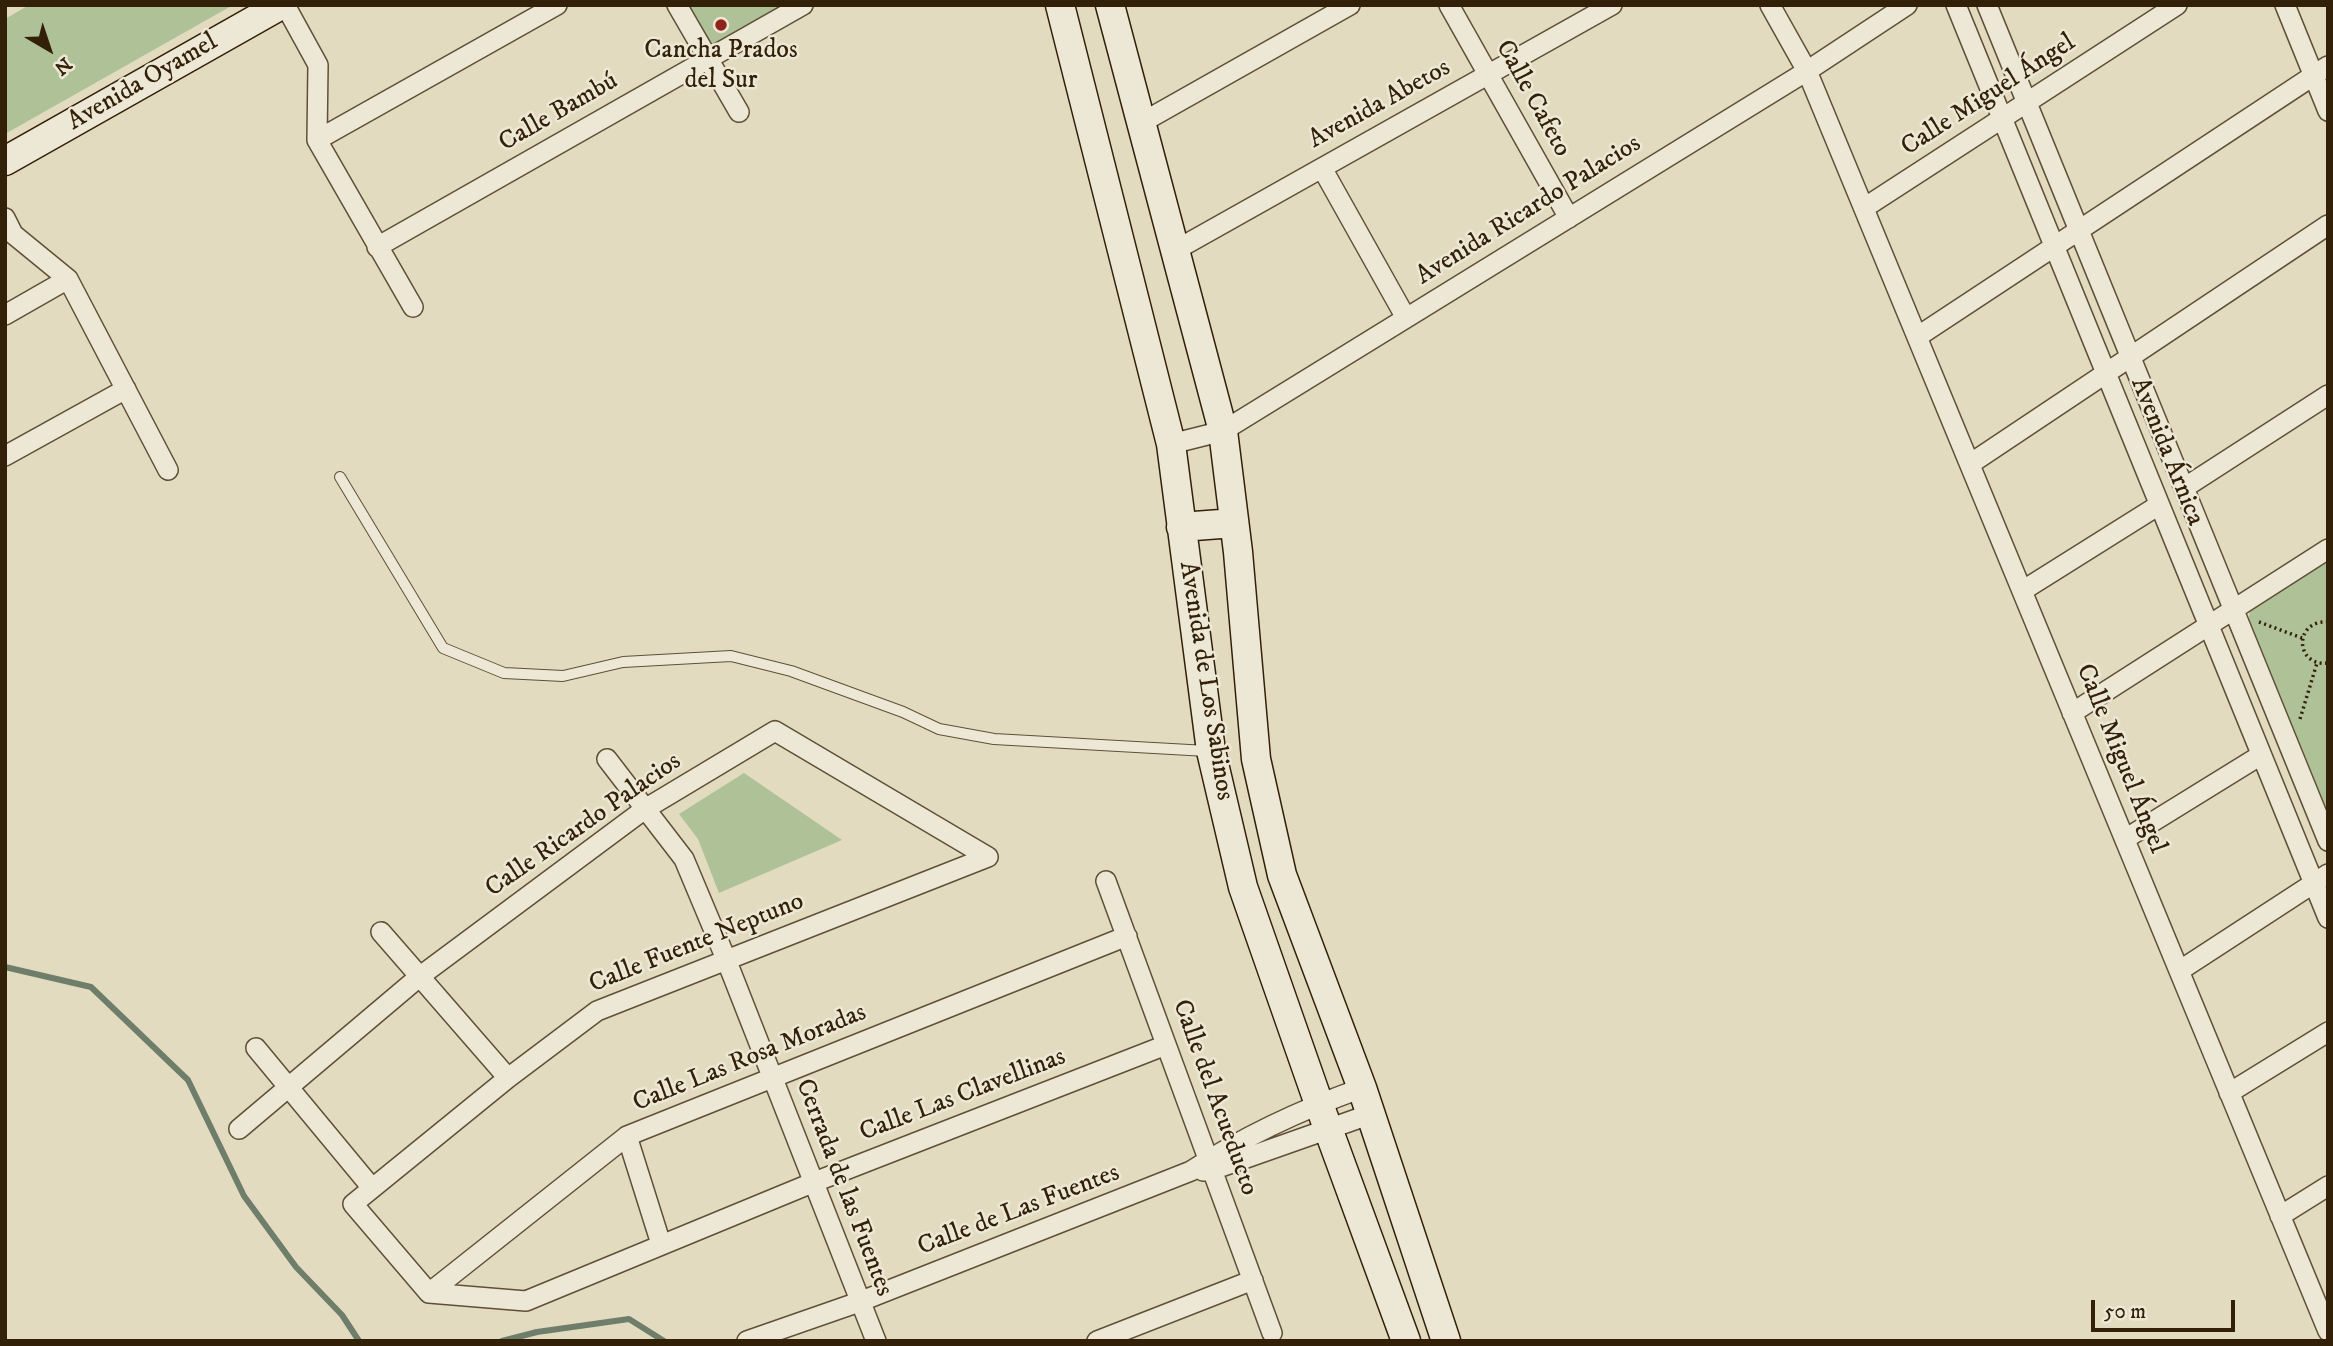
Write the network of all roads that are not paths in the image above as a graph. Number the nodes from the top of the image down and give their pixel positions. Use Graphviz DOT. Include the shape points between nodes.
graph roads {
  1 [pos="283,5"];
  2 [pos="557,5"];
  3 [pos="677,5"];
  4 [pos="803,5"];
  5 [pos="1110,5"];
  6 [pos="1350,5"];
  7 [pos="1449,5"];
  8 [pos="1612,5"];
  9 [pos="1770,5"];
  10 [pos="1907,5"];
  11 [pos="1956,5"];
  12 [pos="1987,5"];
  13 [pos="2178,5"];
  14 [pos="2285,5"];
  15 [pos="1065,8"];
  16 [pos="708,59"];
  17 [pos="1807,71"];
  18 [pos="2321,71"];
  19 [pos="1488,75"];
  20 [pos="2026,103"];
  21 [pos="2328,111"];
  22 [pos="739,112"];
  23 [pos="2002,119"];
  24 [pos="1141,123"];
  25 [pos="317,141"];
  26 [pos="5,161"];
  27 [pos="1322,168"];
  28 [pos="1864,208"];
  29 [pos="5,218"];
  30 [pos="1569,218"];
  31 [pos="2328,225"];
  32 [pos="2078,231"];
  33 [pos="377,247"];
  34 [pos="2054,247"];
  35 [pos="1174,251"];
  36 [pos="68,279"];
  37 [pos="413,307"];
  38 [pos="5,315"];
  39 [pos="1406,318"];
  40 [pos="1917,337"];
  41 [pos="2130,357"];
  42 [pos="2105,373"];
  43 [pos="126,389"];
  44 [pos="2328,396"];
  45 [pos="1223,431"];
  46 [pos="1171,444"];
  47 [pos="5,456"];
  48 [pos="1970,464"];
  49 [pos="169,470"];
  50 [pos="340,477"];
  51 [pos="2184,488"];
  52 [pos="2159,505"];
  53 [pos="1234,523"];
  54 [pos="1181,527"];
  55 [pos="2328,550"];
  56 [pos="2022,591"];
  57 [pos="2234,610"];
  58 [pos="2209,626"];
  59 [pos="2072,713"];
  60 [pos="1211,751"];
  61 [pos="2262,755"];
  62 [pos="607,759"];
  63 [pos="645,809"];
  64 [pos="2124,839"];
  65 [pos="2328,841"];
  66 [pos="988,857"];
  67 [pos="2321,879"];
  68 [pos="1106,881"];
  69 [pos="2328,918"];
  70 [pos="381,932"];
  71 [pos="1126,936"];
  72 [pos="726,959"];
  73 [pos="2179,971"];
  74 [pos="419,977"];
  75 [pos="2328,1032"];
  76 [pos="1166,1045"];
  77 [pos="256,1048"];
  78 [pos="508,1078"];
  79 [pos="772,1079"];
  80 [pos="288,1086"];
  81 [pos="2230,1093"];
  82 [pos="1367,1101"];
  83 [pos="1319,1104"];
  84 [pos="239,1129"];
  85 [pos="1329,1130"];
  86 [pos="627,1136"];
  87 [pos="1210,1165"];
  88 [pos="812,1183"];
  89 [pos="2328,1186"];
  90 [pos="372,1188"];
  91 [pos="2280,1216"];
  92 [pos="661,1244"];
  93 [pos="1252,1280"];
  94 [pos="429,1293"];
  95 [pos="859,1301"];
  96 [pos="2328,1331"];
  97 [pos="1272,1333"];
  98 [pos="747,1341"];
  99 [pos="876,1341"];
  100 [pos="1097,1341"];
  101 [pos="1406,1341"];
  102 [pos="1446,1341"];
  1 -- 25 [label="street" via="318,65"];
  1 -- 26 [label="street, Avenida Oyamel"];
  2 -- 25 [label="street"];
  3 -- 16 [label="street"];
  4 -- 16 [label="street, Calle Bambú"];
  5 -- 24 [label="street, Avenida de Los Sabinos"];
  6 -- 24 [label="street"];
  7 -- 19 [label="street, Calle Cafeto"];
  8 -- 19 [label="street, Avenida Abetos"];
  9 -- 17 [label="street, Calle Miguel Ángel"];
  10 -- 17 [label="street, Avenida Ricardo Palacios"];
  11 -- 23 [label="street, Avenida Árnica"];
  12 -- 20 [label="street, Avenida Árnica"];
  13 -- 20 [label="street, Calle Miguel Ángel"];
  14 -- 18 [label="street"];
  15 -- 46 [label="street, Avenida de Los Sabinos"];
  16 -- 22 [label="street"];
  16 -- 33 [label="street, Calle Bambú"];
  17 -- 28 [label="street, Calle Miguel Ángel"];
  17 -- 30 [label="street, Avenida Ricardo Palacios"];
  18 -- 21 [label="street"];
  18 -- 32 [label="street"];
  19 -- 27 [label="street, Avenida Abetos"];
  19 -- 30 [label="street, Calle Cafeto"];
  20 -- 23 [label="street, Calle Miguel Ángel"];
  20 -- 32 [label="street, Avenida Árnica"];
  23 -- 28 [label="street, Calle Miguel Ángel"];
  23 -- 34 [label="street, Avenida Árnica"];
  24 -- 35 [label="street, Avenida de Los Sabinos"];
  25 -- 33 [label="street"];
  27 -- 35 [label="street, Avenida Abetos"];
  27 -- 39 [label="street"];
  28 -- 40 [label="street, Calle Miguel Ángel"];
  29 -- 36 [label="street" via="13,234"];
  30 -- 39 [label="street, Avenida Ricardo Palacios"];
  31 -- 41 [label="street"];
  32 -- 34 [label="street"];
  32 -- 41 [label="street, Avenida Árnica"];
  33 -- 37 [label="street"];
  34 -- 40 [label="street"];
  34 -- 42 [label="street, Avenida Árnica"];
  35 -- 45 [label="street, Avenida de Los Sabinos"];
  36 -- 38 [label="street"];
  36 -- 43 [label="street"];
  39 -- 45 [label="street, Avenida Ricardo Palacios"];
  40 -- 48 [label="street, Calle Miguel Ángel"];
  41 -- 42 [label="street"];
  41 -- 51 [label="street, Avenida Árnica"];
  42 -- 48 [label="street"];
  42 -- 52 [label="street, Avenida Árnica"];
  43 -- 47 [label="street"];
  43 -- 49 [label="street"];
  44 -- 51 [label="street"];
  45 -- 46 [label="street, Avenida Ricardo Palacios"];
  45 -- 53 [label="street, Avenida de Los Sabinos"];
  46 -- 54 [label="street, Avenida de Los Sabinos"];
  48 -- 56 [label="street, Calle Miguel Ángel"];
  50 -- 60 [label="lane" via="443,648 504,673 563,676 623,662 731,656 791,671 939,729 994,739"];
  51 -- 57 [label="street, Avenida Árnica"];
  52 -- 56 [label="street"];
  52 -- 58 [label="street, Avenida Árnica"];
  53 -- 54 [label="street"];
  53 -- 82 [label="street, Avenida de Los Sabinos" via="1256,759 1282,875"];
  54 -- 60 [label="street, Avenida de Los Sabinos"];
  55 -- 57 [label="street"];
  56 -- 59 [label="street, Calle Miguel Ángel"];
  57 -- 58 [label="street"];
  57 -- 65 [label="street, Avenida Árnica"];
  58 -- 59 [label="street"];
  58 -- 61 [label="street, Avenida Árnica"];
  59 -- 64 [label="street, Calle Miguel Ángel"];
  60 -- 83 [label="street, Avenida de Los Sabinos" via="1243,887"];
  61 -- 64 [label="street"];
  61 -- 67 [label="street, Avenida Árnica"];
  62 -- 63 [label="street, Cerrada de las Fuentes"];
  63 -- 66 [label="street, Calle Ricardo Palacios" via="775,731"];
  63 -- 72 [label="street, Cerrada de las Fuentes" via="684,859"];
  63 -- 74 [label="street, Calle Ricardo Palacios"];
  64 -- 73 [label="street, Calle Miguel Ángel"];
  66 -- 72 [label="street, Calle Fuente Neptuno"];
  67 -- 69 [label="street, Avenida Árnica"];
  67 -- 73 [label="street"];
  68 -- 71 [label="street, Calle del Acueducto"];
  70 -- 74 [label="street"];
  71 -- 76 [label="street, Calle del Acueducto"];
  71 -- 79 [label="street, Calle Las Rosa Moradas"];
  72 -- 78 [label="street, Calle Fuente Neptuno" via="597,1011"];
  72 -- 79 [label="street, Cerrada de las Fuentes"];
  73 -- 81 [label="street, Calle Miguel Ángel"];
  74 -- 78 [label="street"];
  74 -- 80 [label="street, Calle Ricardo Palacios"];
  75 -- 81 [label="street"];
  76 -- 87 [label="street, Calle del Acueducto"];
  76 -- 88 [label="street, Calle Las Clavellinas"];
  77 -- 80 [label="street"];
  78 -- 90 [label="street, Calle Fuente Neptuno"];
  79 -- 86 [label="street, Calle Las Rosa Moradas"];
  79 -- 88 [label="street, Cerrada de las Fuentes"];
  80 -- 84 [label="street, Calle Ricardo Palacios"];
  80 -- 90 [label="street"];
  81 -- 91 [label="street, Calle Miguel Ángel"];
  82 -- 83 [label="street"];
  82 -- 85 [label="street"];
  82 -- 102 [label="street, Avenida de Los Sabinos"];
  83 -- 85 [label="street, Avenida de Los Sabinos"];
  83 -- 87 [label="street"];
  85 -- 87 [label="street"];
  85 -- 101 [label="street, Avenida de Los Sabinos"];
  86 -- 92 [label="street"];
  86 -- 94 [label="street, Calle Las Rosa Moradas"];
  87 -- 93 [label="street, Calle del Acueducto"];
  87 -- 95 [label="street, Calle de Las Fuentes"];
  88 -- 92 [label="street, Calle Las Clavellinas"];
  88 -- 95 [label="street, Cerrada de las Fuentes"];
  89 -- 91 [label="street"];
  90 -- 94 [label="street, Calle Fuente Neptuno" via="353,1203"];
  91 -- 96 [label="street, Calle Miguel Ángel"];
  92 -- 94 [label="street, Calle Las Clavellinas" via="526,1301"];
  93 -- 97 [label="street, Calle del Acueducto"];
  93 -- 100 [label="street"];
  95 -- 98 [label="street, Calle de Las Fuentes"];
  95 -- 99 [label="street, Cerrada de las Fuentes"];
}
